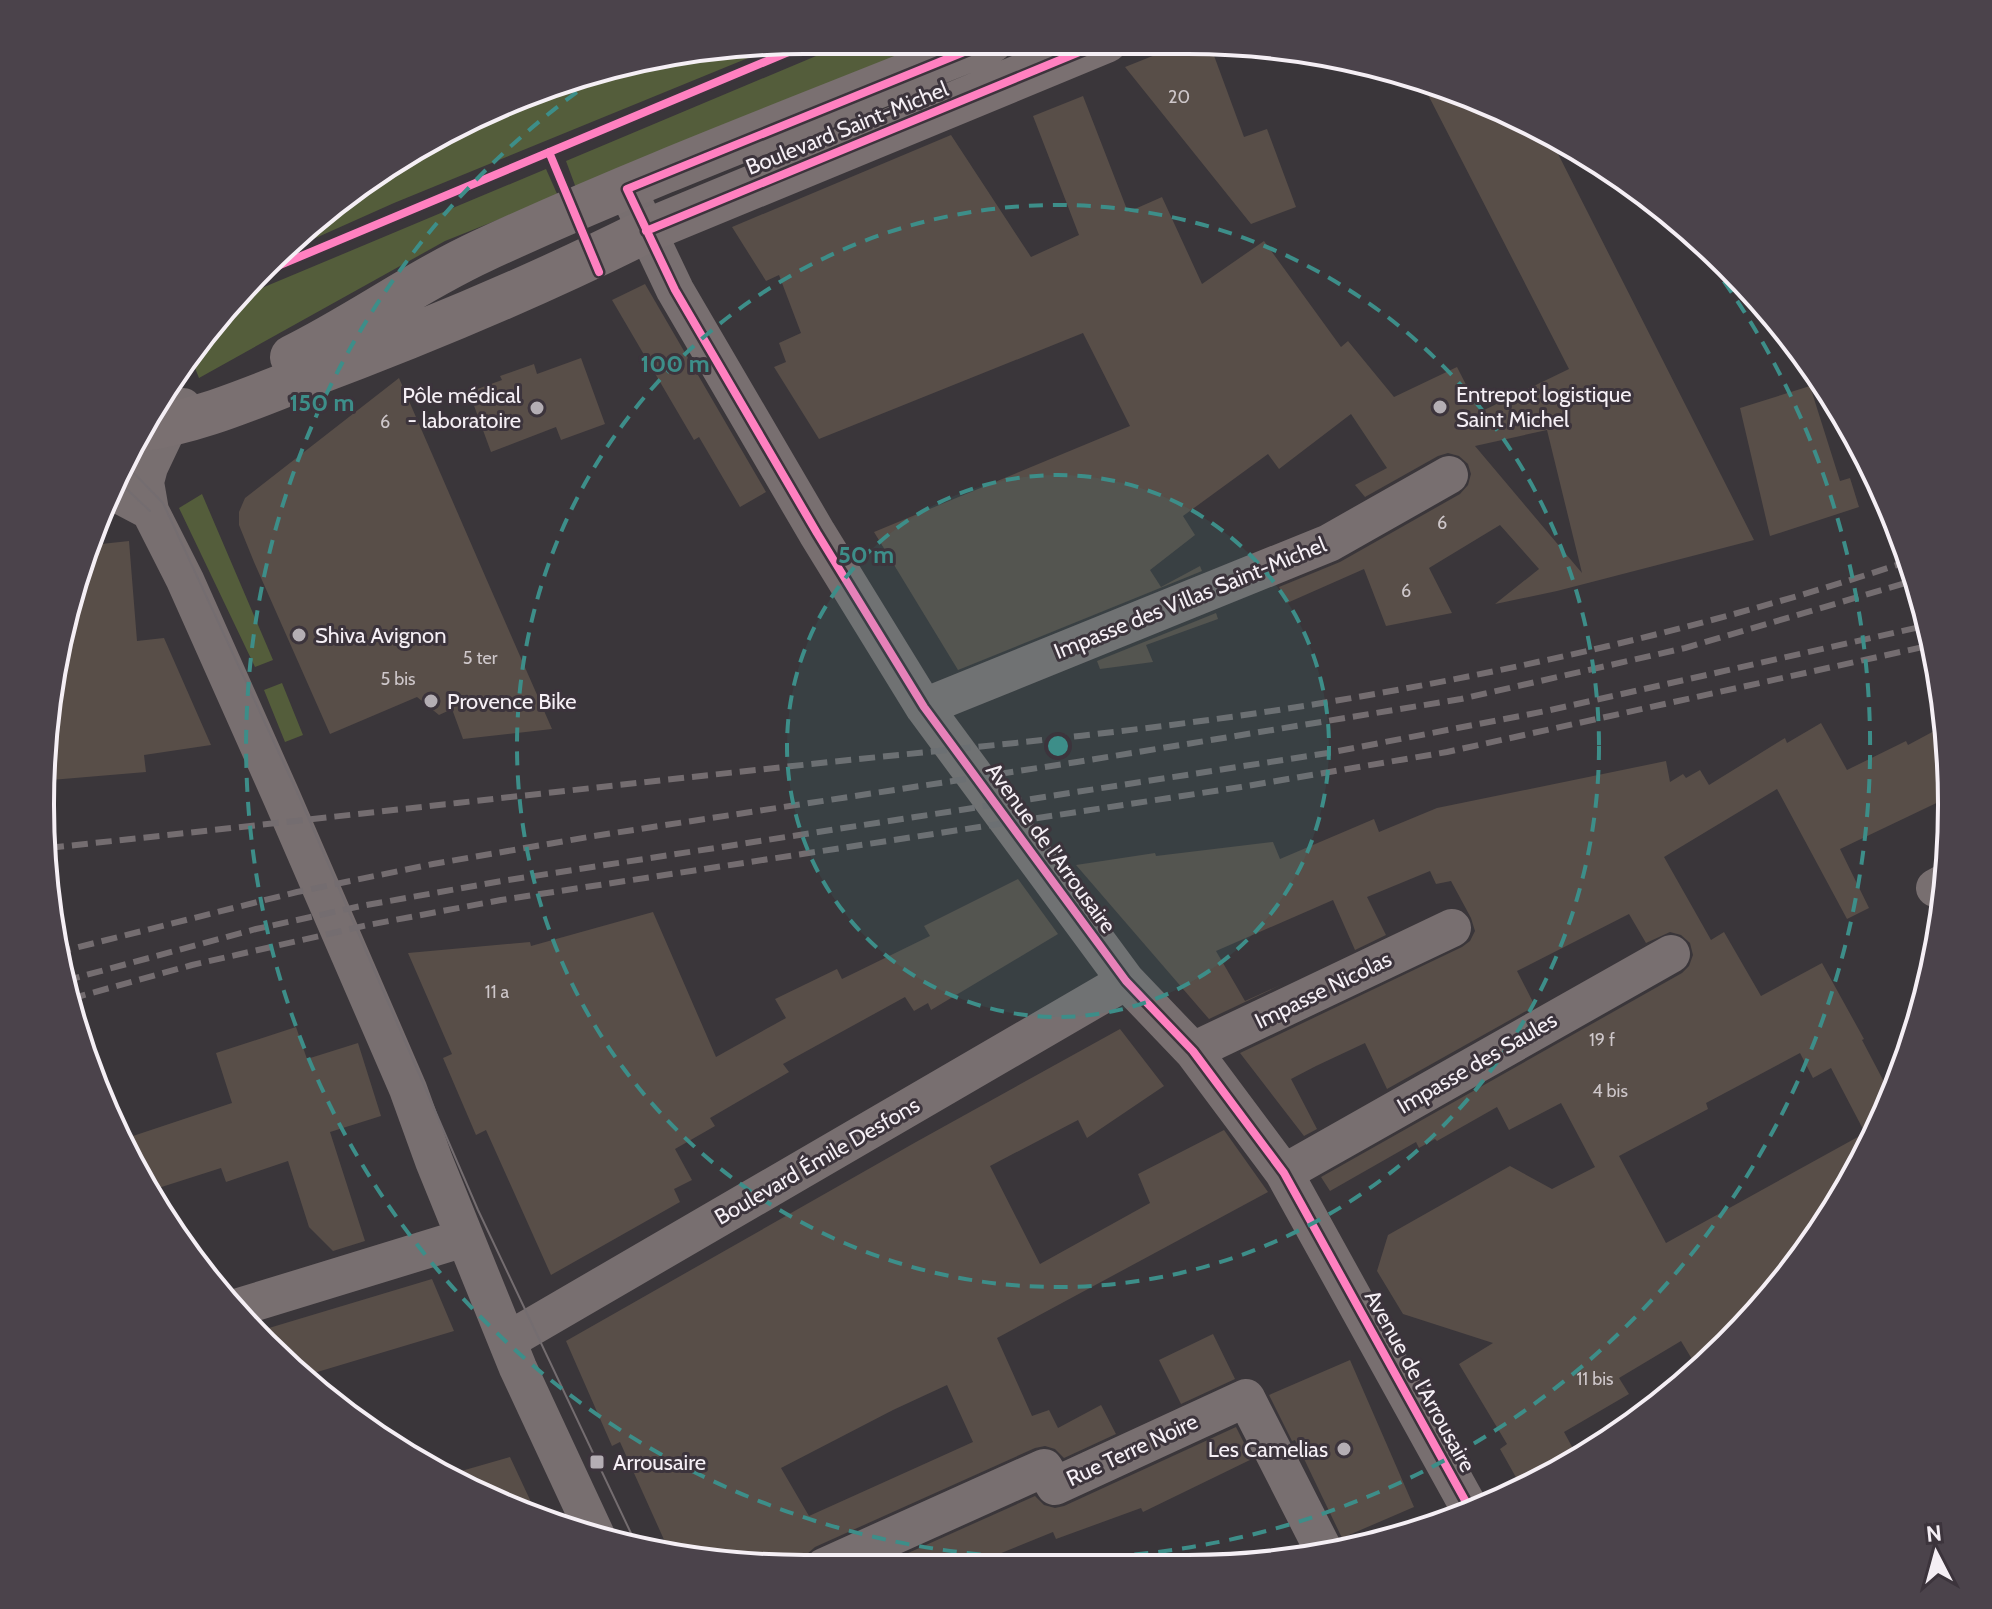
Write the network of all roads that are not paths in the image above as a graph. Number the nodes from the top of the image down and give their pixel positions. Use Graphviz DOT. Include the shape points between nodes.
graph roads {
  1 [pos="959,54"];
  2 [pos="1075,54"];
  3 [pos="627,189"];
  4 [pos="646,231"];
  5 [pos="158,423"];
  6 [pos="159,423"];
  7 [pos="158,424"];
  8 [pos="1449,475"];
  9 [pos="121,496"];
  10 [pos="150,511"];
  11 [pos="924,707"];
  12 [pos="1452,928"];
  13 [pos="1671,954"];
  14 [pos="1126,981"];
  15 [pos="1193,1051"];
  16 [pos="1284,1173"];
  17 [pos="464,1238"];
  18 [pos="246,1305"];
  19 [pos="507,1341"];
  20 [pos="1466,1501"];
  21 [pos="582,1521"];
  22 [pos="1320,1543"];
  23 [pos="851,1555"];
  1 -- 3 [label="main road, Boulevard Saint-Michel"];
  2 -- 4 [label="main road, Boulevard Saint-Michel"];
  3 -- 4 [label="street, Avenue de l'Arrousaire"];
  3 -- 6 [label="main road, Boulevard Saint-Michel" via="453,265 335,336"];
  4 -- 5 [label="main road, Boulevard Saint-Michel" via="364,356 190,421"];
  4 -- 11 [label="street, Avenue de l'Arrousaire" via="675,290"];
  7 -- 10 [label="street" via="145,482"];
  8 -- 11 [label="street, Impasse des Villas Saint-Michel" via="1329,543"];
  9 -- 10 [label="street"];
  10 -- 17 [label="street" via="408,1089"];
  11 -- 14 [label="street, Avenue de l'Arrousaire"];
  12 -- 15 [label="street, Impasse Nicolas"];
  13 -- 16 [label="street, Impasse des Saules"];
  14 -- 15 [label="street, Avenue de l'Arrousaire"];
  14 -- 19 [label="street, Boulevard Émile Desfons"];
  15 -- 16 [label="street, Avenue de l'Arrousaire"];
  16 -- 20 [label="street, Avenue de l'Arrousaire"];
  17 -- 18 [label="street"];
  17 -- 19 [label="street"];
  19 -- 21 [label="street"];
  22 -- 23 [label="street, Rue Terre Noire" via="1246,1398 1055,1486 1044,1468"];
}
